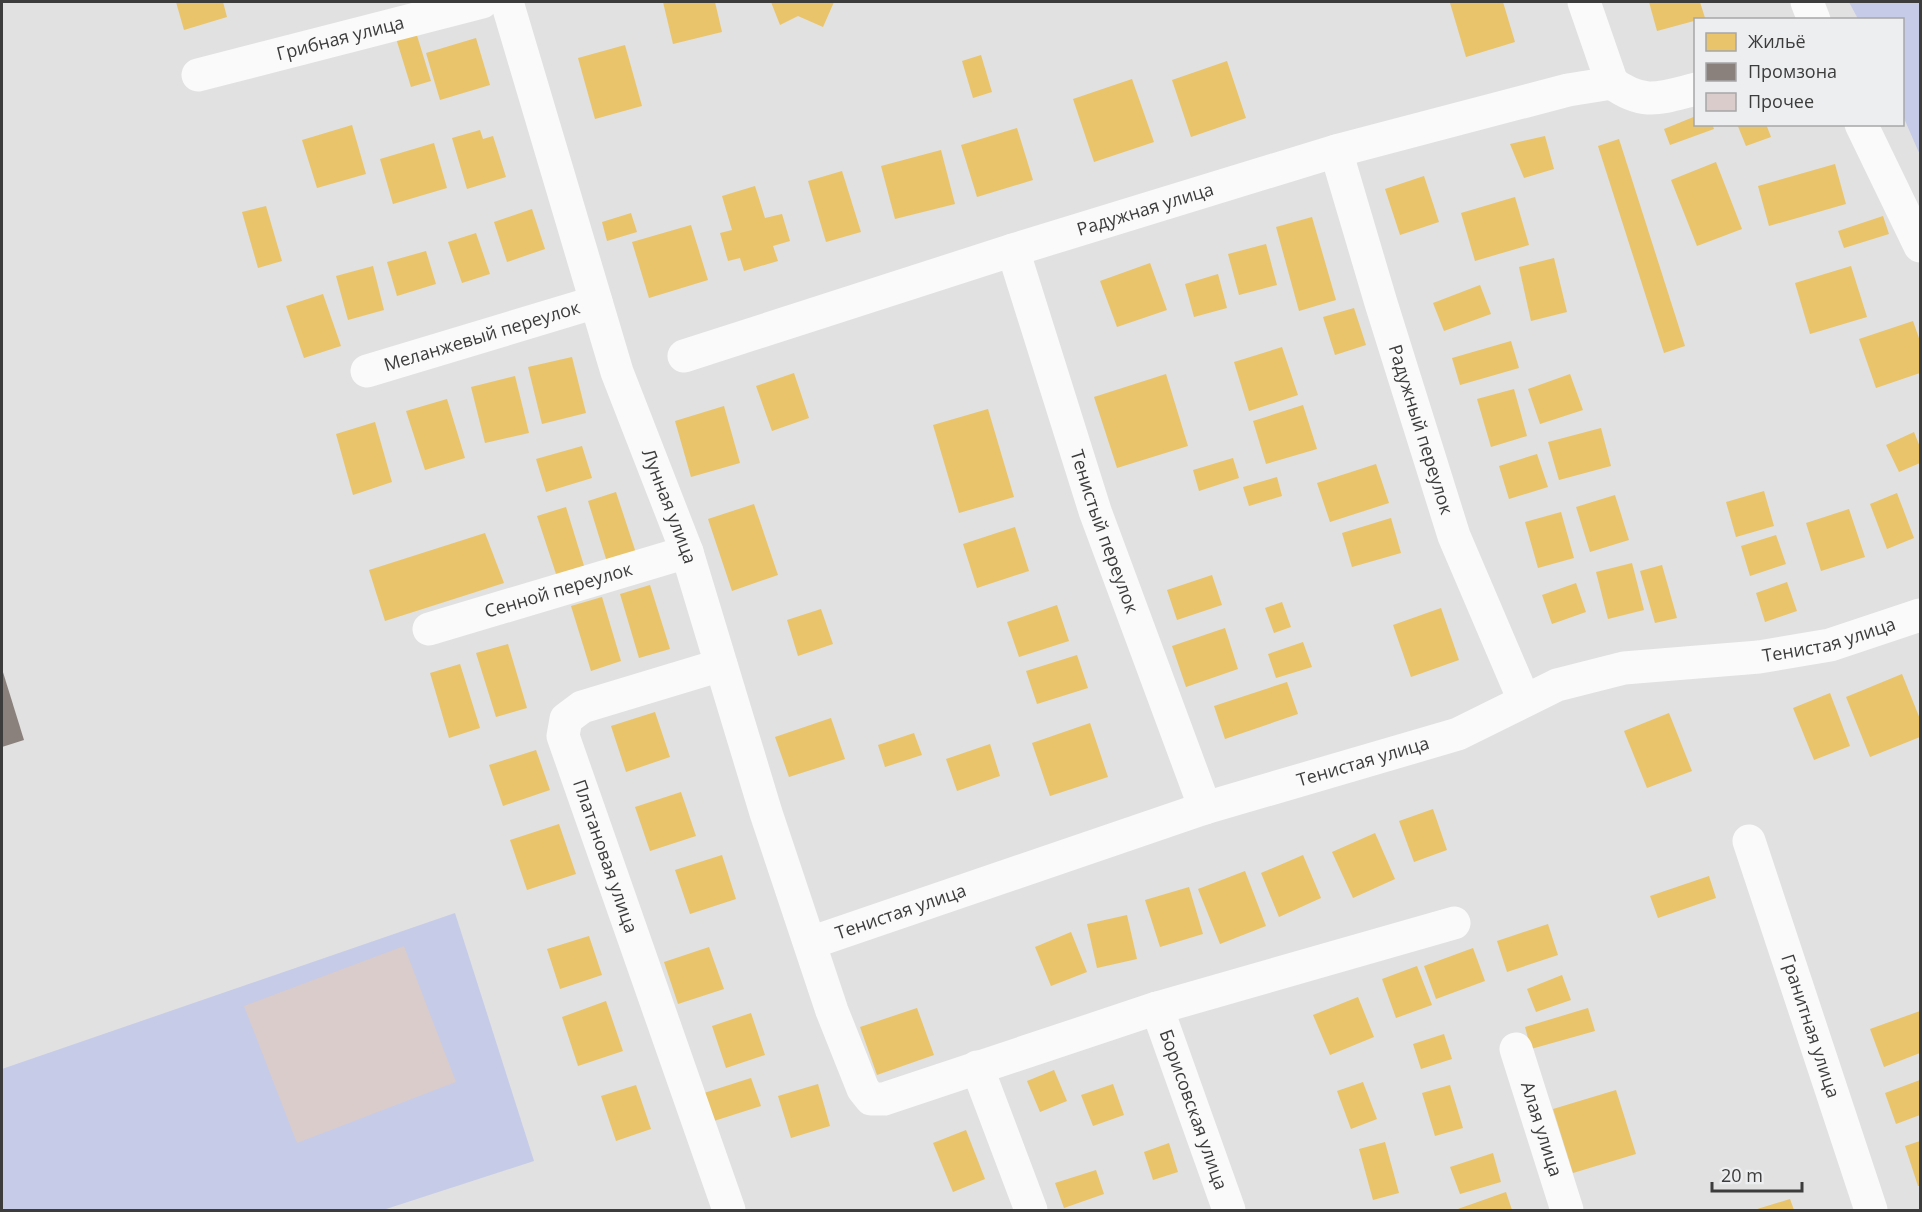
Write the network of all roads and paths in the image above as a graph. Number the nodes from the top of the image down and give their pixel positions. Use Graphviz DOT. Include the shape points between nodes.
graph roads {
  1 [pos="482,2"];
  2 [pos="507,2"];
  3 [pos="1584,2"];
  4 [pos="1807,2"];
  5 [pos="1813,18"];
  6 [pos="198,75"];
  7 [pos="1612,83"];
  8 [pos="1694,89"];
  9 [pos="1862,126"];
  10 [pos="1336,151"];
  11 [pos="1920,246"];
  12 [pos="1013,250"];
  13 [pos="596,302"];
  14 [pos="684,356"];
  15 [pos="367,371"];
  16 [pos="687,552"];
  17 [pos="1920,615"];
  18 [pos="429,629"];
  19 [pos="721,665"];
  20 [pos="1524,700"];
  21 [pos="1205,808"];
  22 [pos="1749,841"];
  23 [pos="1454,923"];
  24 [pos="810,943"];
  25 [pos="1157,1008"];
  26 [pos="1516,1049"];
  27 [pos="977,1067"];
  28 [pos="729,1210"];
  29 [pos="1031,1210"];
  30 [pos="1229,1210"];
  31 [pos="1567,1210"];
  32 [pos="1871,1210"];
  1 -- 6 [label="street, Грибная улица"];
  2 -- 13 [label="street, Лунная улица"];
  3 -- 7 [label="street"];
  4 -- 5 [label="street"];
  7 -- 8 [label="street" via="1630,96 1650,100"];
  7 -- 10 [label="street, Радужная улица" via="1568,90"];
  9 -- 11 [label="street"];
  10 -- 12 [label="street, Радужная улица"];
  10 -- 20 [label="street, Радужный переулок" via="1454,536"];
  12 -- 14 [label="street, Радужная улица"];
  12 -- 21 [label="street, Тенистый переулок" via="1095,511"];
  13 -- 15 [label="street, Меланжевый переулок"];
  13 -- 16 [label="street, Лунная улица" via="616,372"];
  16 -- 18 [label="street, Сенной переулок"];
  16 -- 19 [label="street, Лунная улица"];
  17 -- 20 [label="street, Тенистая улица" via="1830,645 1759,657 1624,668 1557,685"];
  19 -- 24 [label="street, Лунная улица"];
  19 -- 28 [label="street, Платановая улица" via="582,707 566,719 563,736"];
  20 -- 21 [label="street, Тенистая улица" via="1458,734"];
  21 -- 24 [label="street, Тенистая улица"];
  22 -- 32 [label="street, Гранитная улица"];
  23 -- 25 [label="street"];
  24 -- 27 [label="street, Лунная улица" via="832,1011 863,1089 871,1099 884,1099"];
  25 -- 27 [label="street"];
  25 -- 30 [label="street, Борисовская улица"];
  26 -- 31 [label="street, Алая улица"];
  27 -- 29 [label="street"];
}
